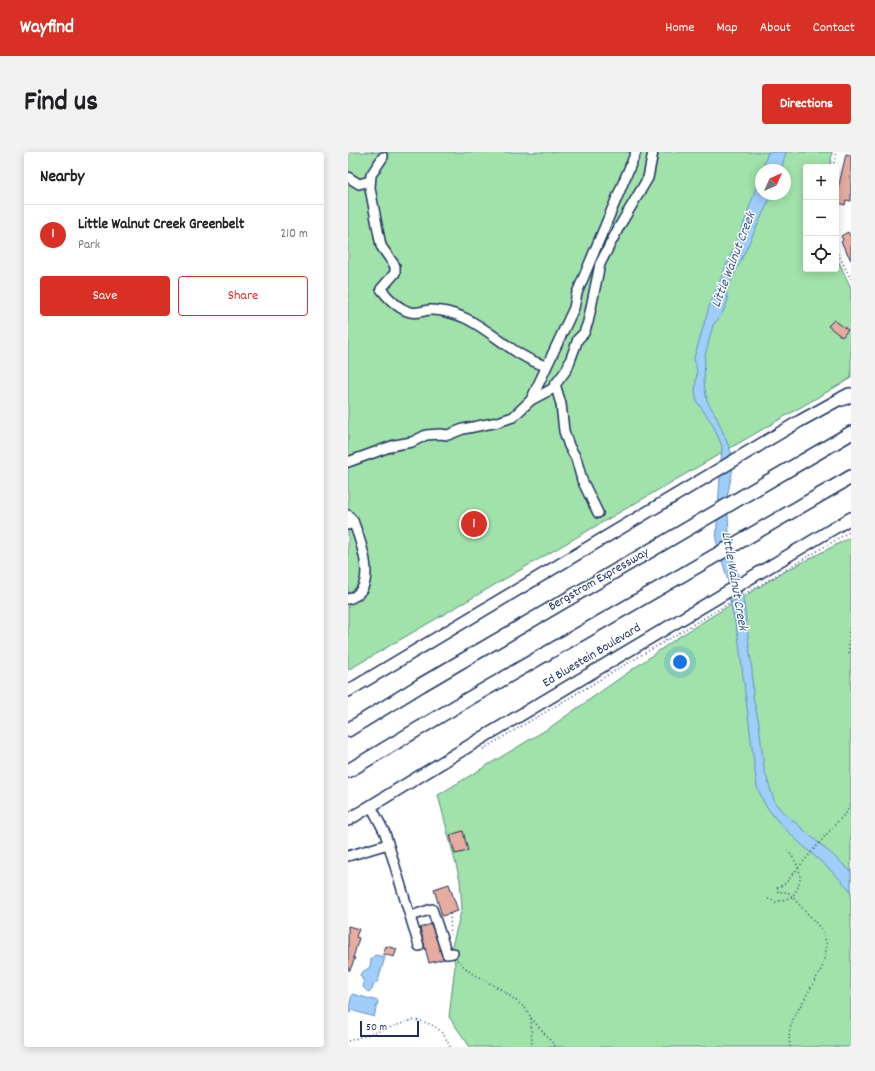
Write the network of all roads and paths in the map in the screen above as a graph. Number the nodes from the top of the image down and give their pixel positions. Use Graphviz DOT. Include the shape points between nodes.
graph roads {
  1 [pos="636,152"];
  2 [pos="653,152"];
  3 [pos="836,152"];
  4 [pos="383,157"];
  5 [pos="834,164"];
  6 [pos="348,177"];
  7 [pos="370,181"];
  8 [pos="839,256"];
  9 [pos="851,279"];
  10 [pos="546,366"];
  11 [pos="555,384"];
  12 [pos="848,396"];
  13 [pos="530,400"];
  14 [pos="851,433"];
  15 [pos="348,462"];
  16 [pos="851,477"];
  17 [pos="598,513"];
  18 [pos="851,518"];
  19 [pos="350,520"];
  20 [pos="851,531"];
  21 [pos="775,570"];
  22 [pos="348,599"];
  23 [pos="851,624"];
  24 [pos="693,625"];
  25 [pos="849,654"];
  26 [pos="348,691"];
  27 [pos="348,730"];
  28 [pos="348,771"];
  29 [pos="851,803"];
  30 [pos="371,806"];
  31 [pos="348,820"];
  32 [pos="388,844"];
  33 [pos="788,851"];
  34 [pos="348,856"];
  35 [pos="792,897"];
  36 [pos="768,899"];
  37 [pos="450,914"];
  38 [pos="411,916"];
  39 [pos="419,946"];
  40 [pos="453,953"];
  41 [pos="531,1018"];
  42 [pos="348,1041"];
  43 [pos="450,1047"];
  44 [pos="532,1047"];
  45 [pos="556,1047"];
  46 [pos="790,1047"];
  1 -- 10 [label="lane" via="577,293 574,308"];
  2 -- 11 [label="lane" via="648,178 600,264 594,299 584,333 578,339 567,369"];
  3 -- 5 [label="path"];
  4 -- 7 [label="lane"];
  6 -- 7 [label="lane" via="358,184"];
  7 -- 10 [label="lane" via="381,246 395,266 395,273 381,289 383,292 410,312 431,310 467,319 513,351"];
  8 -- 9 [label="path"];
  10 -- 13 [label="lane"];
  11 -- 13 [label="lane" via="546,393"];
  11 -- 17 [label="lane" via="561,404 564,431 582,480"];
  12 -- 26 [label="main road" via="800,421"];
  13 -- 15 [label="lane" via="513,417 448,435 426,435 412,442 395,445"];
  14 -- 27 [label="highway, Bergstrom Expressway"];
  16 -- 28 [label="highway"];
  18 -- 21 [label="main road, Ed Bluestein Boulevard"];
  19 -- 22 [label="lane" via="362,544 367,575 360,591"];
  20 -- 21 [label="path"];
  21 -- 24 [label="path"];
  21 -- 30 [label="main road, Ed Bluestein Boulevard" via="694,612"];
  23 -- 25 [label="path"];
  29 -- 35 [label="path, bridge" via="847,812 794,874 786,883 776,888 778,892 788,892"];
  30 -- 31 [label="main road, Ed Bluestein Boulevard"];
  30 -- 32 [label="lane"];
  32 -- 34 [label="lane"];
  32 -- 38 [label="lane"];
  33 -- 35 [label="path" via="802,874 800,884"];
  35 -- 36 [label="path" via="776,902"];
  35 -- 46 [label="path" via="823,931 827,946 822,968 793,1019 788,1033"];
  37 -- 40 [label="path"];
  38 -- 39 [label="lane"];
  38 -- 40 [label="lane" via="432,909 447,954"];
  40 -- 41 [label="path" via="471,973 513,997 526,1009"];
  41 -- 44 [label="path"];
  41 -- 45 [label="path"];
  42 -- 43 [label="path" via="412,1020 436,1026"];
}
